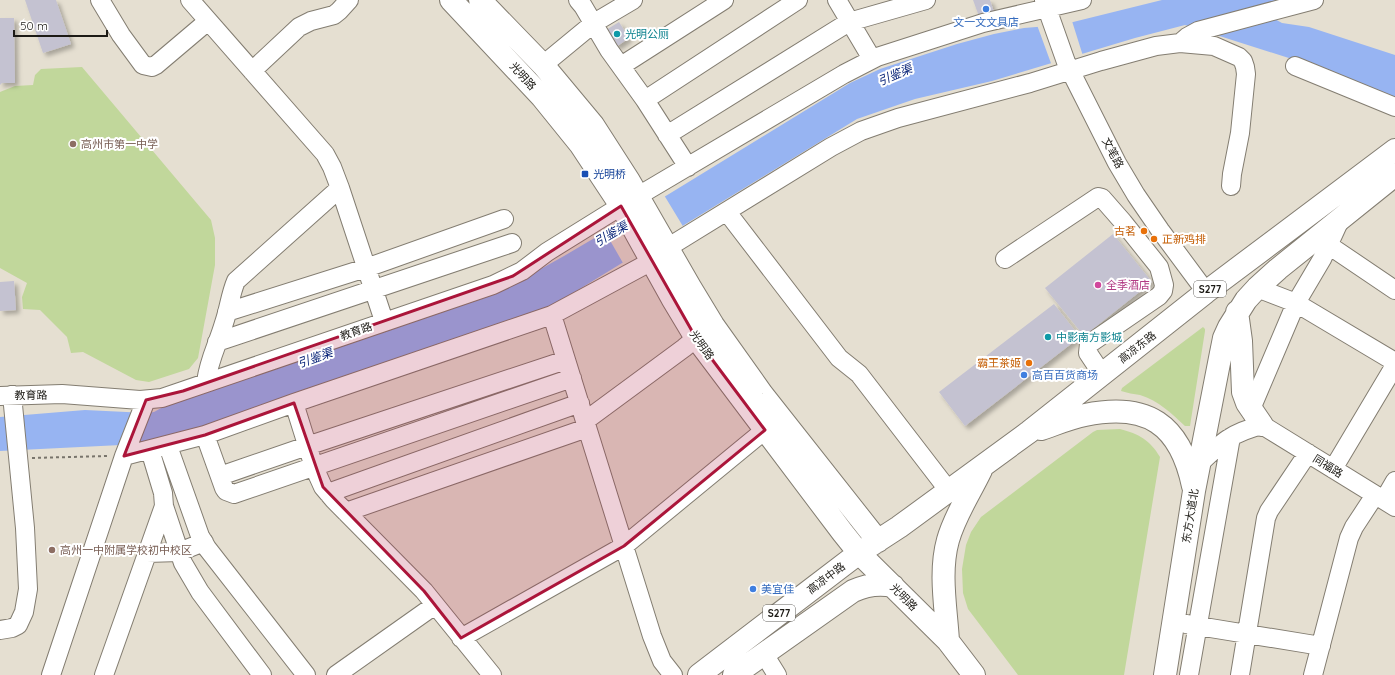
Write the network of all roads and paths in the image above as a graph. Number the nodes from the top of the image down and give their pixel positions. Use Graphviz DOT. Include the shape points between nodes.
graph roads {
  1 [pos="100,0"];
  2 [pos="190,0"];
  3 [pos="349,0"];
  4 [pos="451,0"];
  5 [pos="480,0"];
  6 [pos="578,0"];
  7 [pos="633,0"];
  8 [pos="724,0"];
  9 [pos="798,0"];
  10 [pos="837,0"];
  11 [pos="926,0"];
  12 [pos="1082,0"];
  13 [pos="1314,0"];
  14 [pos="1047,9"];
  15 [pos="208,20"];
  16 [pos="849,22"];
  17 [pos="594,23"];
  18 [pos="1180,43"];
  19 [pos="872,60"];
  20 [pos="543,65"];
  21 [pos="621,66"];
  22 [pos="1068,66"];
  23 [pos="1295,66"];
  24 [pos="252,71"];
  25 [pos="645,100"];
  26 [pos="1395,107"];
  27 [pos="667,135"];
  28 [pos="1395,150"];
  29 [pos="688,167"];
  30 [pos="1395,176"];
  31 [pos="1231,186"];
  32 [pos="340,188"];
  33 [pos="631,205"];
  34 [pos="726,212"];
  35 [pos="504,219"];
  36 [pos="1323,242"];
  37 [pos="512,243"];
  38 [pos="657,250"];
  39 [pos="1006,259"];
  40 [pos="366,268"];
  41 [pos="1257,288"];
  42 [pos="373,290"];
  43 [pos="1395,290"];
  44 [pos="1206,292"];
  45 [pos="1296,303"];
  46 [pos="227,312"];
  47 [pos="1237,312"];
  48 [pos="552,315"];
  49 [pos="384,321"];
  50 [pos="696,338"];
  51 [pos="217,342"];
  52 [pos="566,360"];
  53 [pos="1395,363"];
  54 [pos="1102,374"];
  55 [pos="572,378"];
  56 [pos="206,382"];
  57 [pos="6,395"];
  58 [pos="294,403"];
  59 [pos="580,403"];
  60 [pos="144,404"];
  61 [pos="1256,417"];
  62 [pos="586,424"];
  63 [pos="765,430"];
  64 [pos="1029,432"];
  65 [pos="205,436"];
  66 [pos="1231,437"];
  67 [pos="168,446"];
  68 [pos="307,446"];
  69 [pos="150,450"];
  70 [pos="127,451"];
  71 [pos="1308,453"];
  72 [pos="19,454"];
  73 [pos="1199,464"];
  74 [pos="818,465"];
  75 [pos="314,467"];
  76 [pos="982,467"];
  77 [pos="1333,469"];
  78 [pos="220,476"];
  79 [pos="800,477"];
  80 [pos="1395,481"];
  81 [pos="949,491"];
  82 [pos="1194,491"];
  83 [pos="328,493"];
  84 [pos="1385,500"];
  85 [pos="164,506"];
  86 [pos="346,512"];
  87 [pos="204,542"];
  88 [pos="878,542"];
  89 [pos="624,546"];
  90 [pos="147,552"];
  91 [pos="179,552"];
  92 [pos="859,553"];
  93 [pos="893,586"];
  94 [pos="435,605"];
  95 [pos="1174,622"];
  96 [pos="1197,626"];
  97 [pos="0,630"];
  98 [pos="1246,634"];
  99 [pos="461,638"];
  100 [pos="948,641"];
  101 [pos="1321,646"];
  102 [pos="764,654"];
  103 [pos="724,656"];
  104 [pos="736,674"];
  105 [pos="51,675"];
  106 [pos="104,675"];
  107 [pos="262,675"];
  108 [pos="306,675"];
  109 [pos="336,675"];
  110 [pos="492,675"];
  111 [pos="672,675"];
  112 [pos="699,675"];
  113 [pos="777,675"];
  114 [pos="974,675"];
  115 [pos="1165,675"];
  116 [pos="1189,675"];
  117 [pos="1240,675"];
  118 [pos="1313,675"];
  1 -- 15 [label="street" via="121,35 143,65 147,66 156,65"];
  2 -- 15 [label="street"];
  3 -- 24 [label="street" via="334,15 299,27"];
  4 -- 33 [label="main road, 光明路" via="506,58"];
  5 -- 20 [label="main road, 光明路"];
  6 -- 17 [label="street"];
  7 -- 17 [label="street"];
  8 -- 21 [label="street"];
  9 -- 25 [label="street"];
  10 -- 16 [label="street"];
  11 -- 16 [label="street"];
  12 -- 14 [label="street, 教育路"];
  13 -- 18 [label="street" via="1198,32"];
  14 -- 19 [label="street, 教育路" via="983,23"];
  14 -- 22 [label="street, 文笔路"];
  15 -- 24 [label="street"];
  16 -- 19 [label="street"];
  16 -- 27 [label="street"];
  17 -- 20 [label="street"];
  17 -- 21 [label="street"];
  18 -- 22 [label="street"];
  18 -- 31 [label="street" via="1204,44 1226,50 1243,61 1246,74"];
  19 -- 29 [label="street, 教育路"];
  20 -- 33 [label="main road, 光明路" via="593,125"];
  21 -- 25 [label="street"];
  22 -- 34 [label="street" via="1030,83 865,129"];
  22 -- 44 [label="street, 文笔路" via="1136,195"];
  23 -- 26 [label="street"];
  24 -- 32 [label="street" via="325,154"];
  25 -- 27 [label="street"];
  27 -- 29 [label="street"];
  28 -- 44 [label="main road, 高凉东路 / S277"];
  29 -- 33 [label="street, 教育路"];
  30 -- 36 [label="main road, S277" via="1339,222"];
  32 -- 40 [label="street"];
  32 -- 46 [label="street" via="241,275 232,291"];
  33 -- 38 [label="main road, 光明路"];
  33 -- 49 [label="street, 教育路" via="547,252 514,276"];
  34 -- 38 [label="street"];
  34 -- 81 [label="street" via="839,358 859,374"];
  35 -- 40 [label="street"];
  36 -- 41 [label="main road, S277" via="1278,269"];
  36 -- 43 [label="street"];
  36 -- 45 [label="street" via="1322,259"];
  37 -- 42 [label="street"];
  38 -- 48 [label="street"];
  38 -- 50 [label="main road, 光明路" via="672,298"];
  38 -- 74 [label="main road, 光明路" via="762,394"];
  39 -- 54 [label="street" via="1098,198 1102,198 1123,222 1159,266 1164,285 1159,296 1089,344 1088,353"];
  40 -- 42 [label="street"];
  40 -- 46 [label="street"];
  41 -- 45 [label="street"];
  41 -- 47 [label="main road, S277"];
  42 -- 49 [label="street"];
  42 -- 51 [label="street"];
  44 -- 54 [label="main road, 高凉东路 / S277"];
  45 -- 53 [label="street"];
  45 -- 61 [label="street"];
  46 -- 51 [label="street"];
  47 -- 61 [label="main road" via="1241,341 1242,387"];
  47 -- 73 [label="main road, 东方大道北 / S277" via="1224,338"];
  48 -- 52 [label="street"];
  48 -- 58 [label="street"];
  49 -- 56 [label="street, 教育路"];
  50 -- 62 [label="street"];
  50 -- 63 [label="main road, 光明路"];
  51 -- 56 [label="street" via="208,367"];
  52 -- 55 [label="street"];
  52 -- 68 [label="street"];
  53 -- 77 [label="street"];
  54 -- 64 [label="main road, 高凉东路 / S277"];
  55 -- 59 [label="street"];
  55 -- 75 [label="street"];
  56 -- 60 [label="street, 教育路"];
  57 -- 60 [label="street, 教育路" via="62,394"];
  57 -- 72 [label="street" via="14,413"];
  58 -- 65 [label="street"];
  58 -- 68 [label="street"];
  59 -- 62 [label="street"];
  59 -- 83 [label="street"];
  60 -- 70 [label="street"];
  61 -- 66 [label="street"];
  61 -- 71 [label="street, 同福路"];
  62 -- 86 [label="street"];
  62 -- 89 [label="street"];
  63 -- 79 [label="main road, 光明路"];
  63 -- 89 [label="street"];
  64 -- 76 [label="main road, 高凉东路 / S277"];
  64 -- 82 [label="main road, S277" via="1083,415 1118,410 1136,412 1159,423 1174,439 1184,456"];
  65 -- 67 [label="street"];
  65 -- 78 [label="street"];
  66 -- 73 [label="street"];
  66 -- 96 [label="street"];
  67 -- 69 [label="street"];
  67 -- 87 [label="street"];
  68 -- 75 [label="street"];
  68 -- 78 [label="street"];
  69 -- 70 [label="street"];
  69 -- 85 [label="street" via="163,493"];
  70 -- 72 [label="path"];
  70 -- 105 [label="street"];
  71 -- 77 [label="street, 同福路"];
  71 -- 98 [label="street" via="1267,514"];
  72 -- 97 [label="street" via="28,589 24,612 18,625"];
  73 -- 82 [label="main road, 东方大道北 / S277"];
  74 -- 79 [label="main road"];
  74 -- 88 [label="main road, 光明路"];
  75 -- 78 [label="street" via="234,494 226,491"];
  75 -- 83 [label="street"];
  76 -- 81 [label="main road, 高凉东路 / S277"];
  76 -- 100 [label="main road, S277" via="958,515 946,551 944,583"];
  77 -- 84 [label="street, 同福路"];
  79 -- 92 [label="main road, 光明路"];
  80 -- 84 [label="street"];
  81 -- 88 [label="main road, 高凉东路 / S277"];
  82 -- 95 [label="main road, 东方大道北 / S277"];
  83 -- 86 [label="street"];
  84 -- 101 [label="street" via="1354,527 1348,538"];
  85 -- 90 [label="street"];
  85 -- 91 [label="street"];
  86 -- 94 [label="street"];
  87 -- 91 [label="street"];
  87 -- 108 [label="street"];
  88 -- 92 [label="main road, 高凉中路 / S277"];
  89 -- 99 [label="street"];
  89 -- 111 [label="street" via="657,648"];
  90 -- 91 [label="street"];
  90 -- 106 [label="street"];
  91 -- 107 [label="street" via="200,592"];
  92 -- 93 [label="main road, 光明路"];
  92 -- 103 [label="main road, 高凉中路 / S277"];
  93 -- 100 [label="main road, 光明路"];
  93 -- 102 [label="main road, S277" via="863,586 852,591"];
  94 -- 99 [label="street"];
  94 -- 109 [label="street"];
  95 -- 96 [label="street"];
  95 -- 115 [label="main road, 东方大道北 / S277"];
  96 -- 98 [label="street"];
  96 -- 116 [label="street"];
  98 -- 101 [label="street"];
  98 -- 117 [label="street"];
  99 -- 110 [label="street"];
  100 -- 114 [label="main road, 光明路"];
  101 -- 118 [label="street"];
  102 -- 104 [label="main road, S277"];
  102 -- 113 [label="street"];
  103 -- 104 [label="main road"];
  103 -- 112 [label="main road, 高凉中路 / S277"];
}
